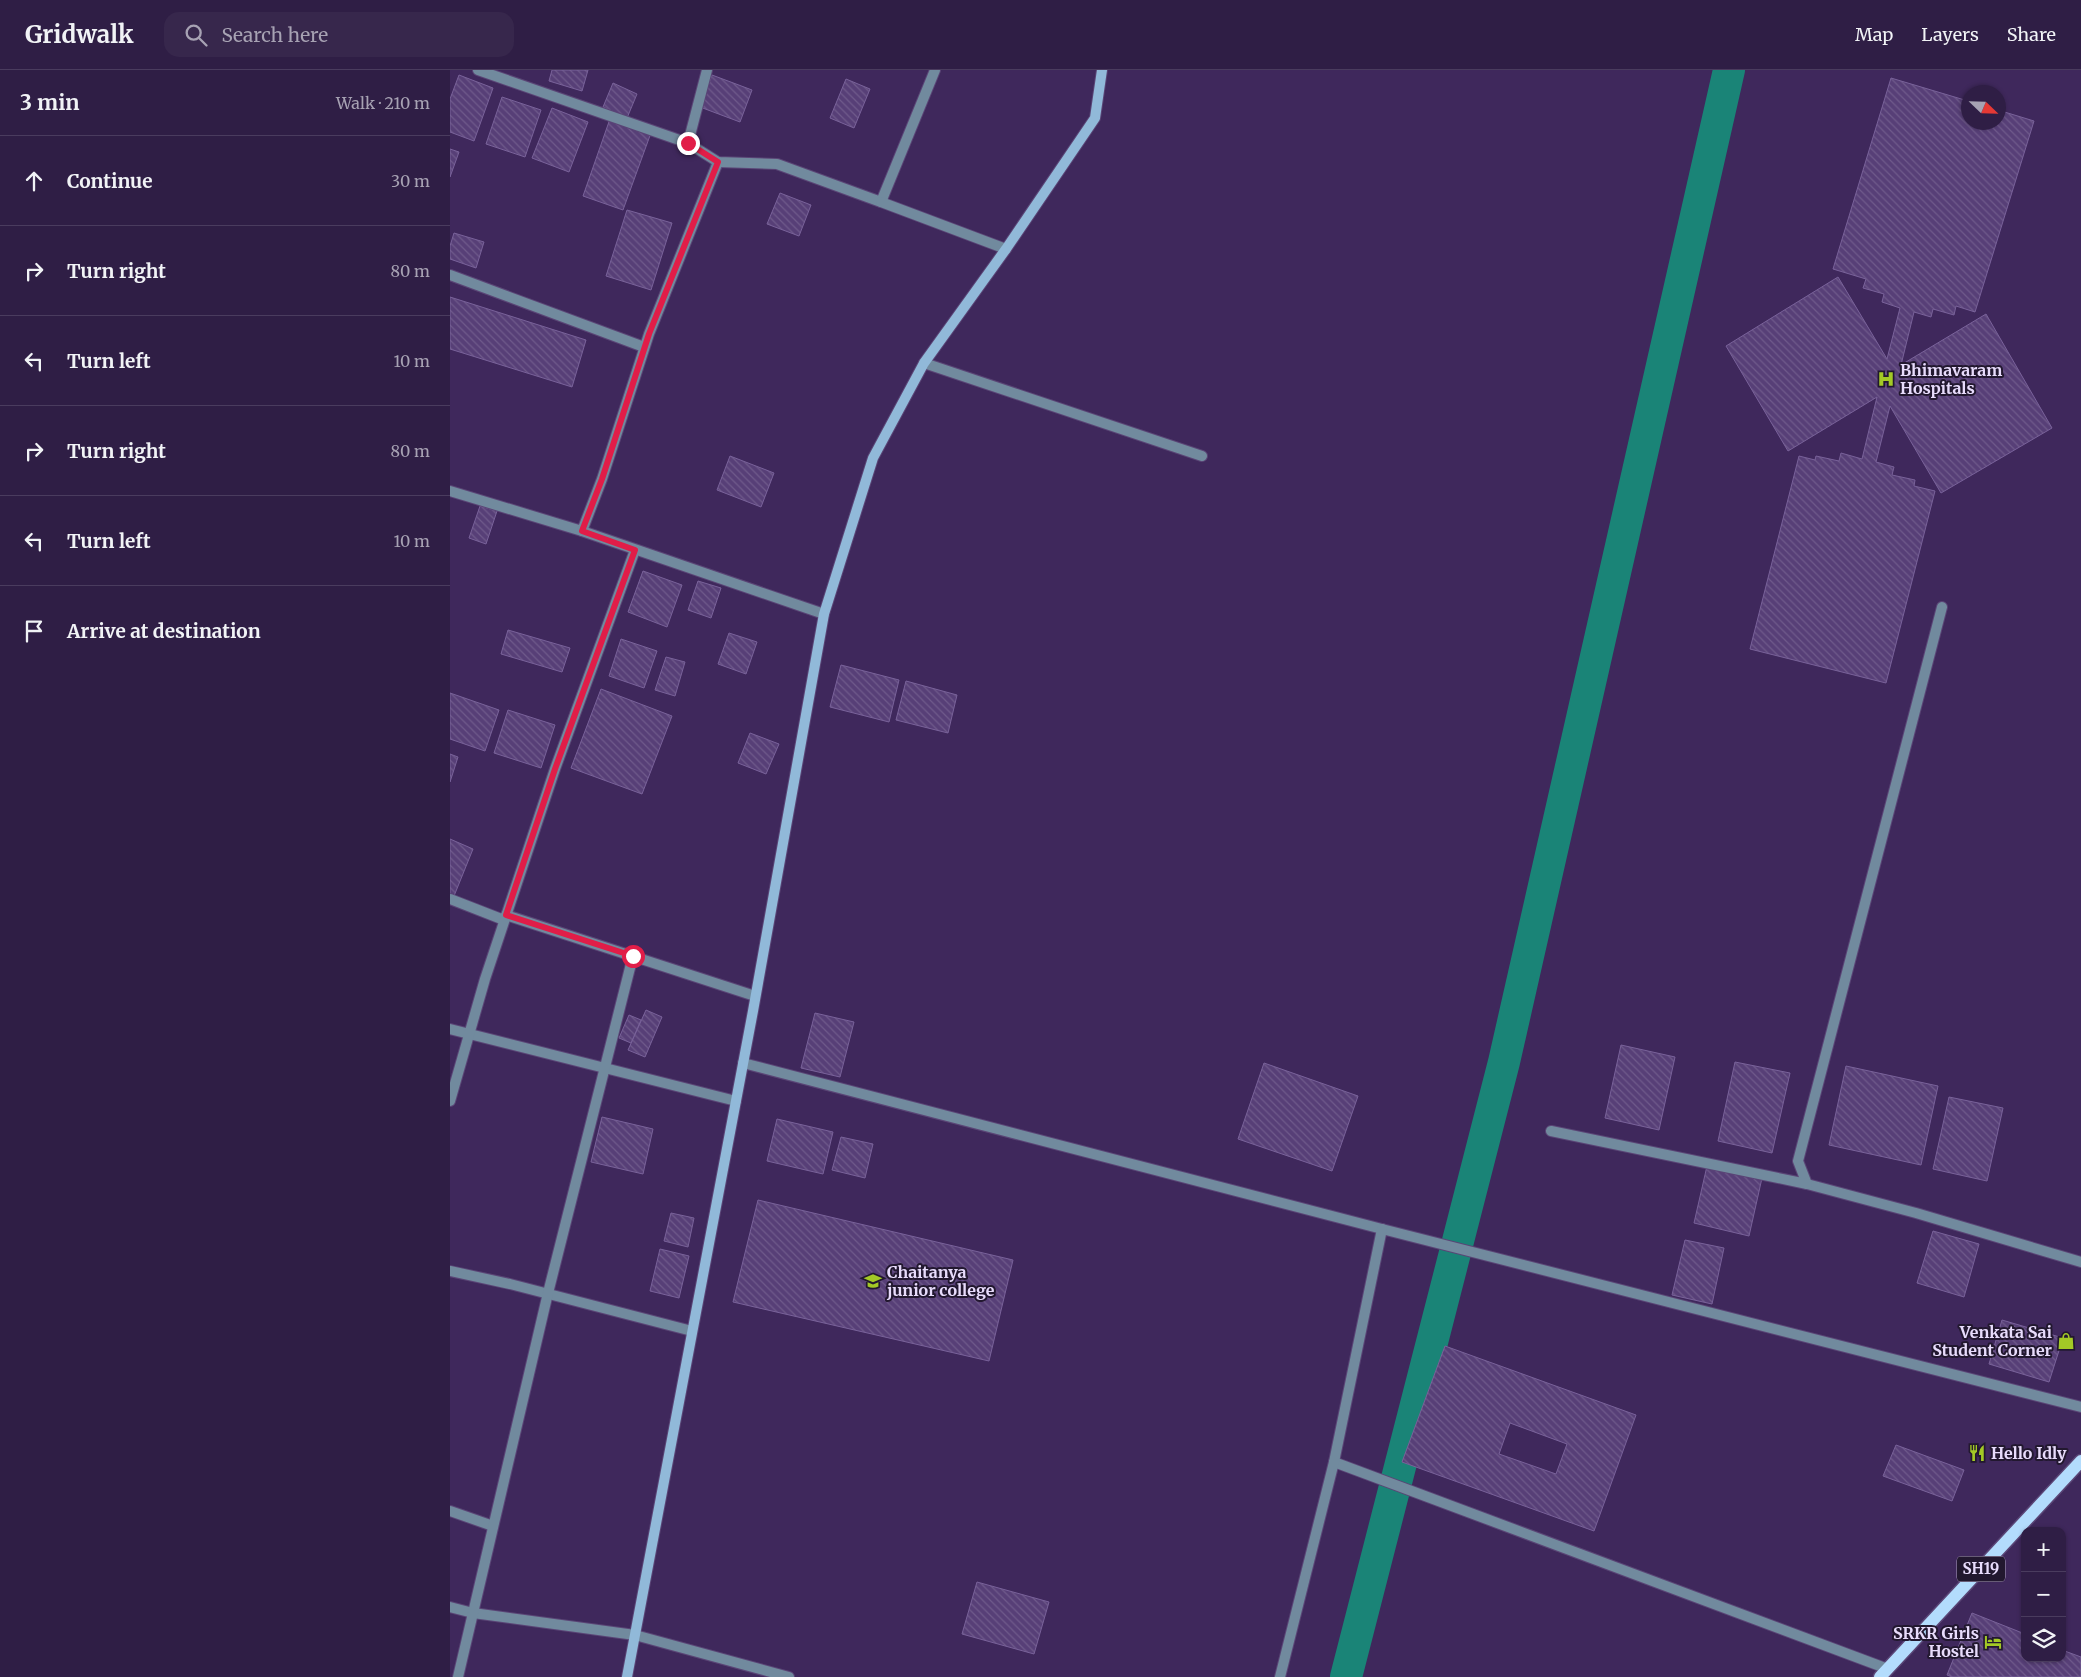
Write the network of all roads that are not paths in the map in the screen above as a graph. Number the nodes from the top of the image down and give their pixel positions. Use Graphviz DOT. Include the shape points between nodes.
graph roads {
  1 [pos="478,70"];
  2 [pos="707,70"];
  3 [pos="935,70"];
  4 [pos="1102,70"];
  5 [pos="688,143"];
  6 [pos="718,162"];
  7 [pos="881,202"];
  8 [pos="1006,249"];
  9 [pos="450,274"];
  10 [pos="644,347"];
  11 [pos="924,363"];
  12 [pos="1202,456"];
  13 [pos="450,491"];
  14 [pos="582,531"];
  15 [pos="635,550"];
  16 [pos="1942,607"];
  17 [pos="824,614"];
  18 [pos="450,900"];
  19 [pos="505,918"];
  20 [pos="633,956"];
  21 [pos="756,996"];
  22 [pos="450,1029"];
  23 [pos="469,1034"];
  24 [pos="743,1063"];
  25 [pos="605,1068"];
  26 [pos="736,1101"];
  27 [pos="450,1102"];
  28 [pos="1551,1132"];
  29 [pos="1807,1184"];
  30 [pos="1382,1229"];
  31 [pos="2081,1262"];
  32 [pos="450,1271"];
  33 [pos="548,1293"];
  34 [pos="692,1331"];
  35 [pos="2081,1407"];
  36 [pos="2081,1461"];
  37 [pos="1335,1462"];
  38 [pos="450,1511"];
  39 [pos="494,1526"];
  40 [pos="450,1607"];
  41 [pos="473,1613"];
  42 [pos="635,1635"];
  43 [pos="1884,1673"];
  44 [pos="458,1677"];
  45 [pos="627,1677"];
  46 [pos="789,1677"];
  47 [pos="1280,1677"];
  1 -- 5 [label="street"];
  2 -- 5 [label="street"];
  3 -- 7 [label="street"];
  4 -- 8 [label="main road" via="1095,118"];
  5 -- 6 [label="street"];
  6 -- 7 [label="street" via="777,164"];
  6 -- 10 [label="street"];
  7 -- 8 [label="street"];
  8 -- 11 [label="main road"];
  9 -- 10 [label="street"];
  10 -- 14 [label="street"];
  11 -- 12 [label="street"];
  11 -- 17 [label="main road" via="873,458"];
  13 -- 14 [label="street"];
  14 -- 15 [label="street"];
  15 -- 17 [label="street"];
  15 -- 19 [label="street"];
  16 -- 29 [label="street" via="1798,1161"];
  17 -- 21 [label="main road"];
  18 -- 19 [label="street"];
  19 -- 20 [label="street"];
  19 -- 23 [label="street"];
  20 -- 21 [label="street"];
  20 -- 25 [label="street"];
  21 -- 24 [label="main road"];
  22 -- 23 [label="street"];
  23 -- 25 [label="street"];
  23 -- 27 [label="street"];
  24 -- 26 [label="main road"];
  24 -- 30 [label="street"];
  25 -- 26 [label="street"];
  25 -- 33 [label="street"];
  26 -- 34 [label="main road"];
  28 -- 29 [label="street"];
  29 -- 31 [label="street"];
  30 -- 35 [label="street"];
  30 -- 37 [label="street"];
  32 -- 33 [label="street"];
  33 -- 34 [label="street"];
  33 -- 39 [label="street"];
  34 -- 42 [label="main road"];
  36 -- 43 [label="main road, SH19"];
  37 -- 43 [label="street"];
  37 -- 47 [label="street"];
  38 -- 39 [label="street"];
  39 -- 41 [label="street"];
  40 -- 41 [label="street"];
  41 -- 42 [label="street"];
  41 -- 44 [label="street"];
  42 -- 45 [label="main road"];
  42 -- 46 [label="street"];
}
